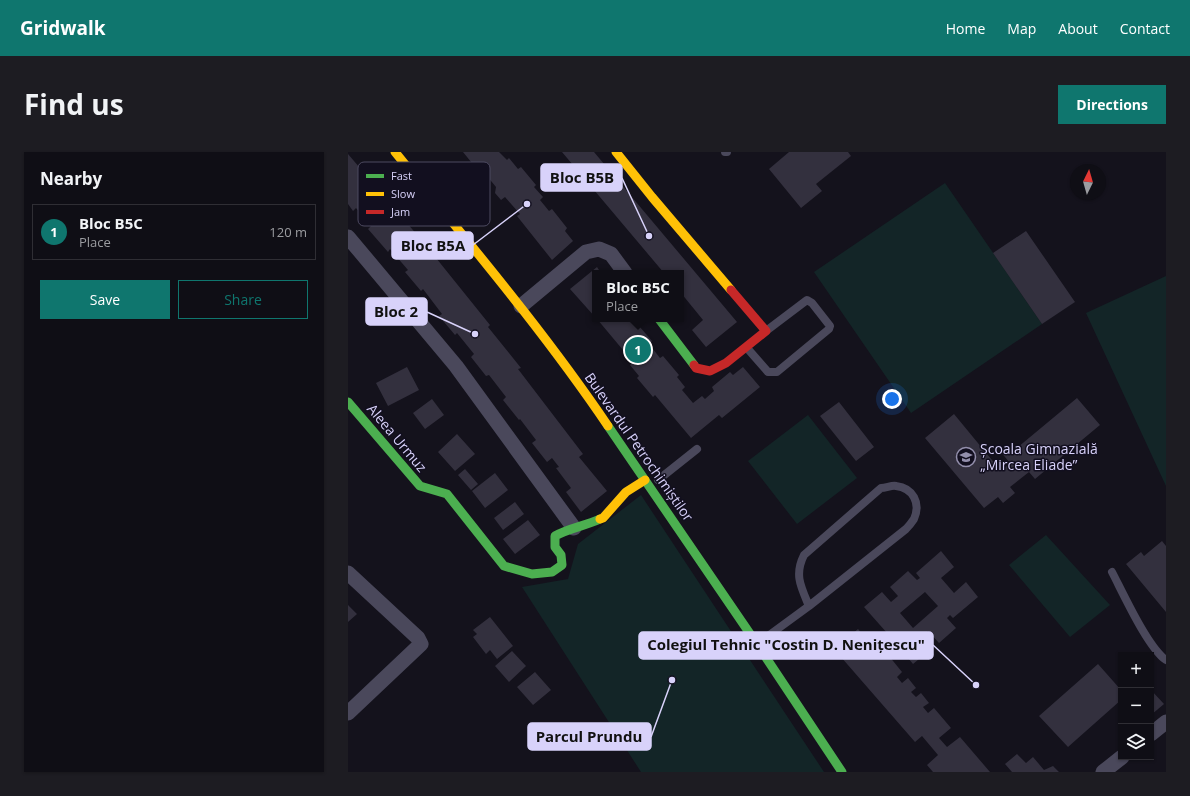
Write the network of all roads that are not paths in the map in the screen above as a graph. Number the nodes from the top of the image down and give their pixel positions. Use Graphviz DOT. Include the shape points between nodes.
graph roads {
  1 [pos="395,152"];
  2 [pos="616,152"];
  3 [pos="403,162"];
  4 [pos="456,226"];
  5 [pos="348,237"];
  6 [pos="622,270"];
  7 [pos="521,306"];
  8 [pos="661,322"];
  9 [pos="766,331"];
  10 [pos="746,347"];
  11 [pos="348,402"];
  12 [pos="697,449"];
  13 [pos="644,480"];
  14 [pos="658,480"];
  15 [pos="574,528"];
  16 [pos="1112,572"];
  17 [pos="348,573"];
  18 [pos="810,606"];
  19 [pos="757,644"];
  20 [pos="1166,660"];
  21 [pos="348,712"];
  22 [pos="1166,722"];
  23 [pos="1154,732"];
  24 [pos="1118,760"];
  25 [pos="842,772"];
  26 [pos="1103,772"];
  1 -- 3 [label="street, Bulevardul Petrochimiștilor"];
  2 -- 9 [label="street"];
  4 -- 7 [label="street, Bulevardul Petrochimiștilor"];
  5 -- 15 [label="street" via="456,366"];
  6 -- 7 [label="street" via="611,254 599,249 586,252"];
  7 -- 13 [label="street, Bulevardul Petrochimiștilor" via="588,396"];
  8 -- 10 [label="street" via="696,368 710,371 726,363"];
  9 -- 10 [label="street"];
  9 -- 10 [label="lane" via="807,300 830,326 777,372 768,372"];
  11 -- 15 [label="street, Aleea Urmuz" via="420,486 447,494 504,566 532,574 552,572 562,565 561,555 555,547 555,536 564,530"];
  12 -- 14 [label="lane"];
  13 -- 15 [label="street, Aleea Urmuz" via="626,492 603,518"];
  13 -- 19 [label="street, Bulevardul Petrochimiștilor"];
  16 -- 20 [label="lane" via="1148,639"];
  17 -- 21 [label="street" via="418,638 421,644"];
  18 -- 18 [label="lane" via="914,520 916,501 908,489 895,486 881,488 804,555 800,564 800,586"];
  18 -- 19 [label="lane"];
  19 -- 25 [label="street, Bulevardul Petrochimiștilor"];
  22 -- 23 [label="street"];
  24 -- 26 [label="street"];
}
